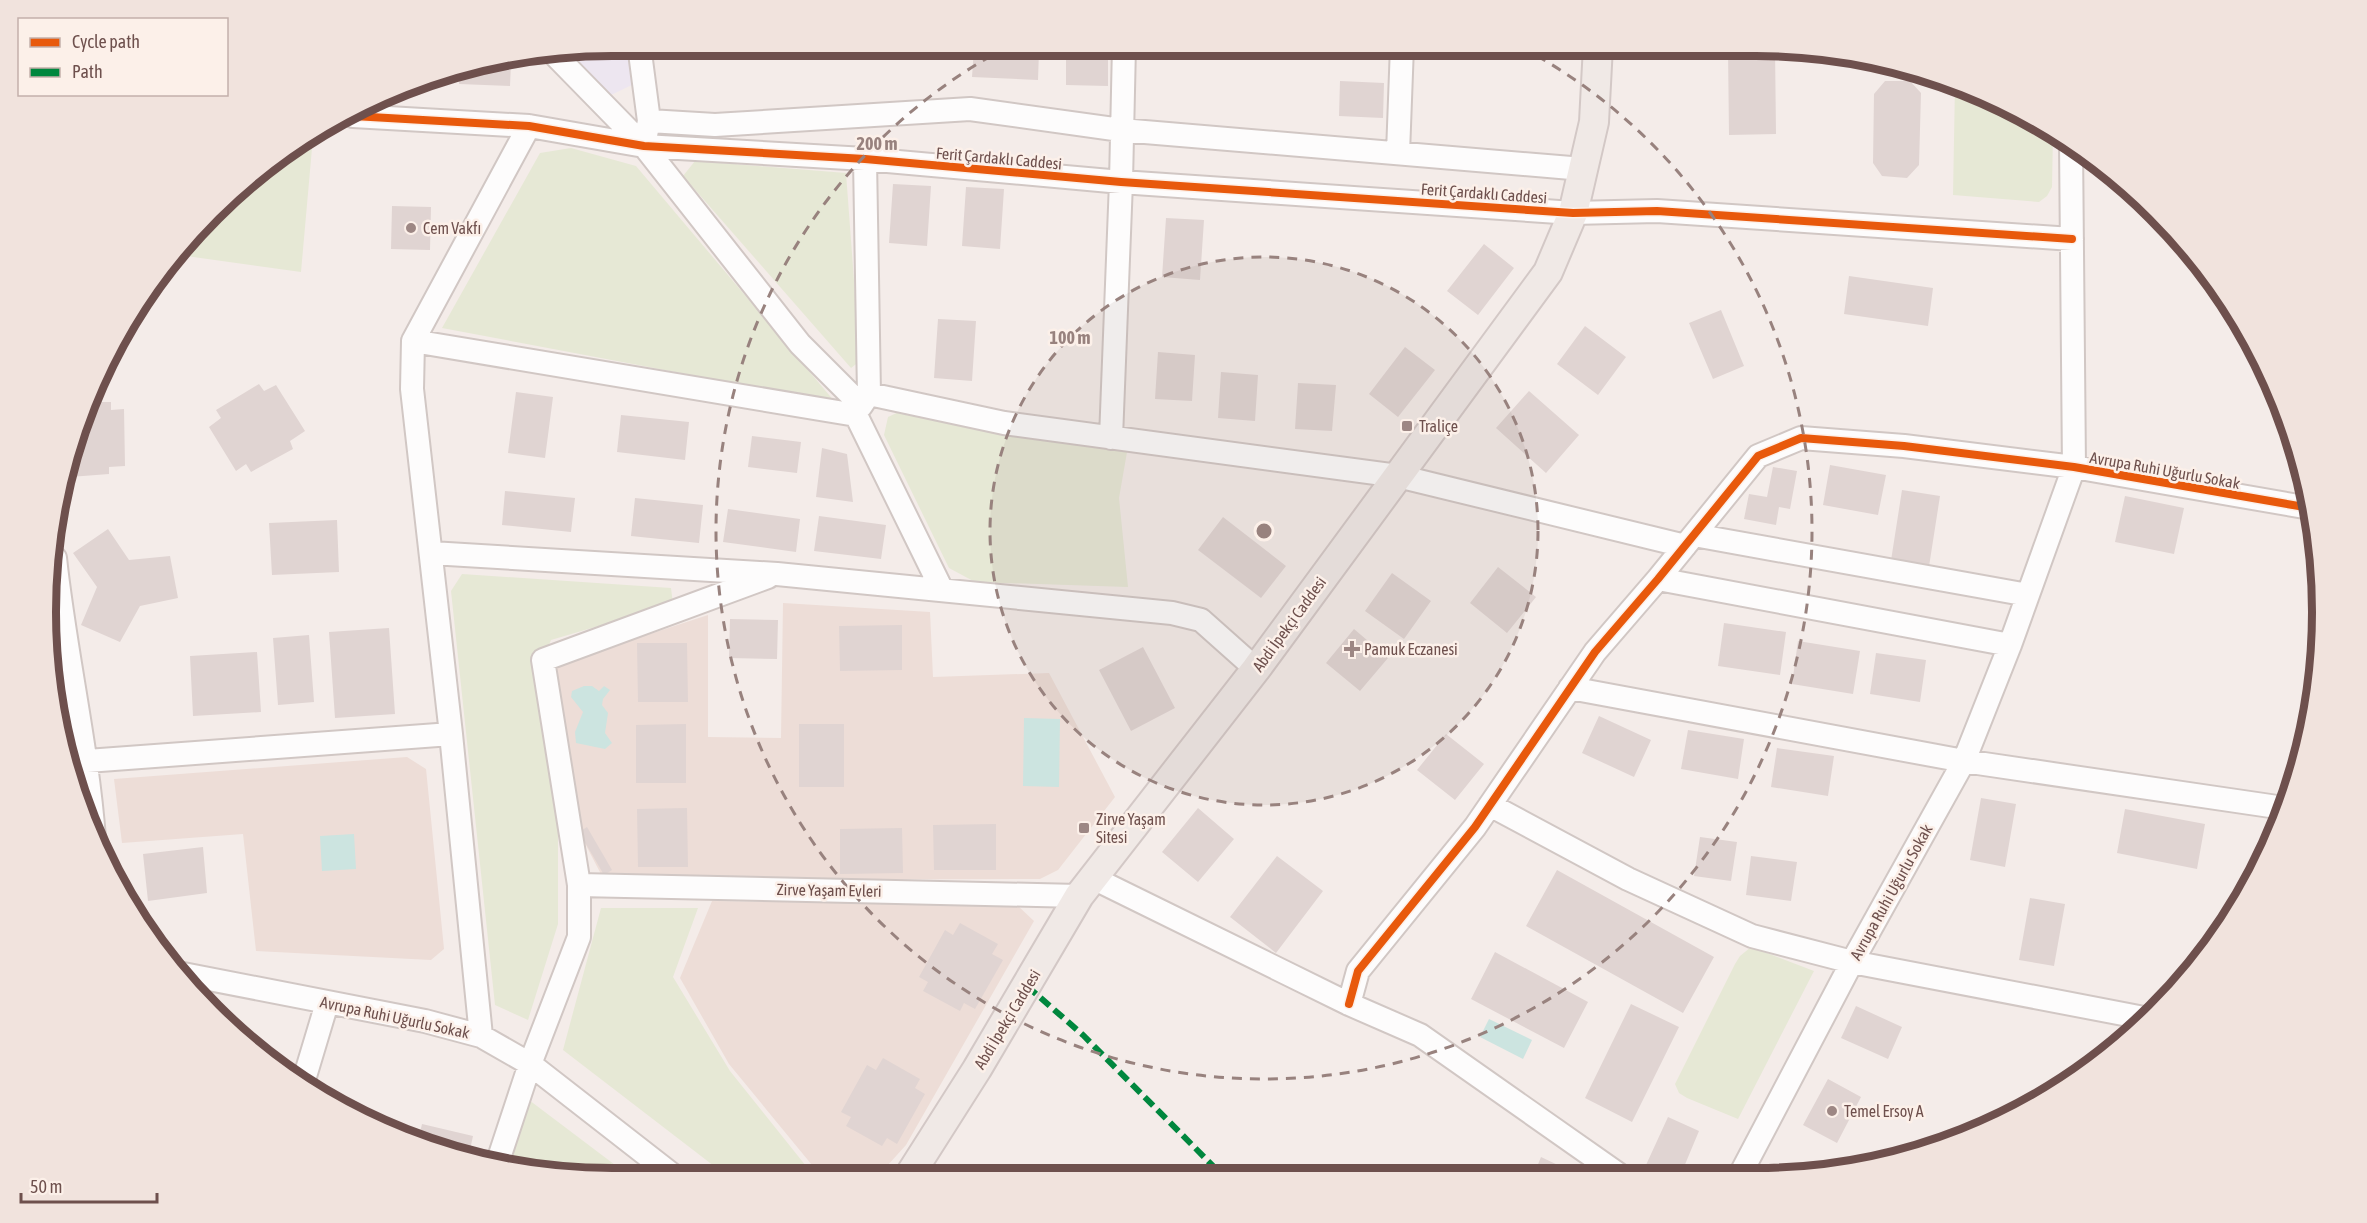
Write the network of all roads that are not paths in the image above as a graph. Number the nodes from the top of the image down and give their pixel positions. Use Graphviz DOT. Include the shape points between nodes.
graph roads {
  1 [pos="640,56"];
  2 [pos="1124,56"];
  3 [pos="1401,56"];
  4 [pos="1597,56"];
  5 [pos="558,58"];
  6 [pos="359,116"];
  7 [pos="649,121"];
  8 [pos="529,126"];
  9 [pos="1121,130"];
  10 [pos="644,146"];
  11 [pos="1398,153"];
  12 [pos="2071,154"];
  13 [pos="865,159"];
  14 [pos="1583,169"];
  15 [pos="1121,182"];
  16 [pos="1573,213"];
  17 [pos="2072,239"];
  18 [pos="413,341"];
  19 [pos="862,405"];
  20 [pos="1111,438"];
  21 [pos="2074,467"];
  22 [pos="1398,476"];
  23 [pos="2302,507"];
  24 [pos="1690,541"];
  25 [pos="432,553"];
  26 [pos="777,574"];
  27 [pos="1658,579"];
  28 [pos="942,590"];
  29 [pos="2028,595"];
  30 [pos="56,607"];
  31 [pos="2010,645"];
  32 [pos="1256,669"];
  33 [pos="1570,688"];
  34 [pos="451,734"];
  35 [pos="87,761"];
  36 [pos="1964,761"];
  37 [pos="91,804"];
  38 [pos="1490,805"];
  39 [pos="2276,807"];
  40 [pos="579,885"];
  41 [pos="1086,887"];
  42 [pos="1852,962"];
  43 [pos="191,976"];
  44 [pos="327,1003"];
  45 [pos="1349,1004"];
  46 [pos="2137,1017"];
  47 [pos="481,1036"];
  48 [pos="530,1064"];
  49 [pos="305,1075"];
  50 [pos="500,1156"];
  51 [pos="665,1168"];
  52 [pos="914,1168"];
  53 [pos="1609,1168"];
  54 [pos="1744,1168"];
  1 -- 7 [label="street"];
  2 -- 9 [label="street"];
  3 -- 11 [label="street"];
  4 -- 14 [label="main road, Abdi İpekçi Caddesi" via="1594,122"];
  5 -- 10 [label="street"];
  6 -- 8 [label="street, Ferit Çardaklı Caddesi"];
  7 -- 9 [label="street" via="715,124 970,110"];
  7 -- 10 [label="street"];
  8 -- 10 [label="street, Ferit Çardaklı Caddesi"];
  8 -- 18 [label="street"];
  9 -- 11 [label="street"];
  9 -- 15 [label="street"];
  10 -- 13 [label="street, Ferit Çardaklı Caddesi"];
  10 -- 19 [label="street" via="800,344"];
  11 -- 14 [label="street"];
  12 -- 17 [label="street"];
  13 -- 15 [label="street, Ferit Çardaklı Caddesi"];
  13 -- 19 [label="street"];
  14 -- 16 [label="main road, Abdi İpekçi Caddesi"];
  15 -- 16 [label="street, Ferit Çardaklı Caddesi"];
  15 -- 20 [label="street"];
  16 -- 17 [label="street, Ferit Çardaklı Caddesi" via="1668,211"];
  16 -- 22 [label="main road, Abdi İpekçi Caddesi" via="1548,272"];
  17 -- 21 [label="street"];
  18 -- 19 [label="street"];
  18 -- 25 [label="street" via="412,388"];
  19 -- 20 [label="street"];
  19 -- 28 [label="street"];
  20 -- 22 [label="street"];
  21 -- 23 [label="street, Avrupa Ruhi Uğurlu Sokak"];
  21 -- 24 [label="street" via="1801,438 1758,456"];
  21 -- 29 [label="street, Avrupa Ruhi Uğurlu Sokak"];
  22 -- 24 [label="street"];
  22 -- 32 [label="main road, Abdi İpekçi Caddesi"];
  24 -- 27 [label="street"];
  24 -- 29 [label="street"];
  25 -- 26 [label="street"];
  25 -- 34 [label="street"];
  26 -- 28 [label="street"];
  26 -- 40 [label="street" via="543,660"];
  27 -- 31 [label="street"];
  27 -- 33 [label="street" via="1595,652"];
  28 -- 32 [label="street" via="1172,613 1201,620"];
  29 -- 31 [label="street, Avrupa Ruhi Uğurlu Sokak"];
  30 -- 35 [label="street"];
  31 -- 36 [label="street, Avrupa Ruhi Uğurlu Sokak"];
  32 -- 41 [label="main road, Abdi İpekçi Caddesi"];
  33 -- 36 [label="street"];
  33 -- 38 [label="street"];
  34 -- 35 [label="street"];
  34 -- 47 [label="street"];
  35 -- 37 [label="street"];
  36 -- 39 [label="street"];
  36 -- 42 [label="street, Avrupa Ruhi Uğurlu Sokak"];
  38 -- 42 [label="street" via="1628,879 1752,936"];
  38 -- 45 [label="street" via="1358,971"];
  40 -- 41 [label="street, Zirve Yaşam Evleri"];
  40 -- 48 [label="street" via="579,937"];
  41 -- 45 [label="street"];
  41 -- 52 [label="main road, Abdi İpekçi Caddesi"];
  42 -- 46 [label="street"];
  42 -- 54 [label="street, Avrupa Ruhi Uğurlu Sokak"];
  43 -- 44 [label="street, Avrupa Ruhi Uğurlu Sokak"];
  44 -- 47 [label="street, Avrupa Ruhi Uğurlu Sokak"];
  44 -- 49 [label="street"];
  45 -- 53 [label="street" via="1420,1035"];
  47 -- 48 [label="street, Avrupa Ruhi Uğurlu Sokak"];
  48 -- 50 [label="street"];
  48 -- 51 [label="street, Avrupa Ruhi Uğurlu Sokak"];
}
